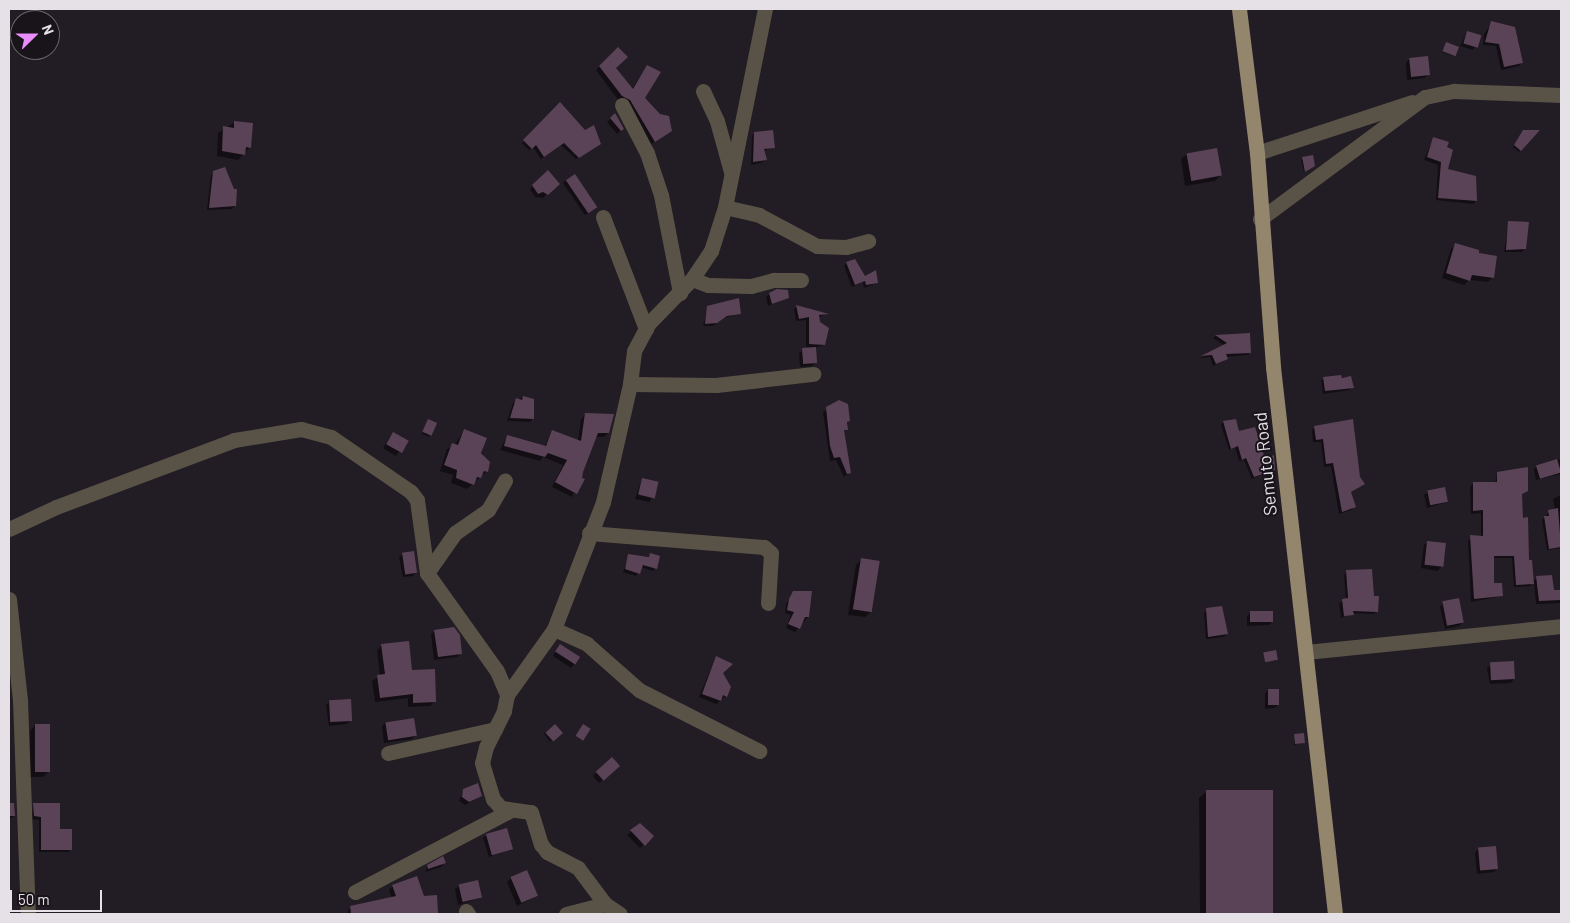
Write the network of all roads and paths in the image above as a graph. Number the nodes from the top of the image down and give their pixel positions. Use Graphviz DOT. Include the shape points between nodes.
graph roads {
  1 [pos="765,9"];
  2 [pos="1239,9"];
  3 [pos="703,91"];
  4 [pos="1561,95"];
  5 [pos="1425,97"];
  6 [pos="622,105"];
  7 [pos="1257,153"];
  8 [pos="732,174"];
  9 [pos="725,207"];
  10 [pos="603,217"];
  11 [pos="1260,219"];
  12 [pos="868,241"];
  13 [pos="692,279"];
  14 [pos="801,280"];
  15 [pos="680,293"];
  16 [pos="646,329"];
  17 [pos="813,374"];
  18 [pos="630,384"];
  19 [pos="505,481"];
  20 [pos="9,530"];
  21 [pos="589,533"];
  22 [pos="427,572"];
  23 [pos="9,599"];
  24 [pos="768,603"];
  25 [pos="1561,626"];
  26 [pos="554,629"];
  27 [pos="1306,652"];
  28 [pos="507,694"];
  29 [pos="495,729"];
  30 [pos="759,751"];
  31 [pos="388,753"];
  32 [pos="511,810"];
  33 [pos="355,892"];
  34 [pos="605,904"];
  35 [pos="28,914"];
  36 [pos="566,914"];
  37 [pos="620,914"];
  38 [pos="1335,914"];
  1 -- 8 [label="street"];
  2 -- 7 [label="main road, Semuto Road"];
  3 -- 8 [label="street" via="718,121"];
  4 -- 5 [label="street" via="1454,91"];
  5 -- 7 [label="street"];
  5 -- 11 [label="street"];
  6 -- 15 [label="street" via="647,153 661,195"];
  7 -- 11 [label="main road, Semuto Road"];
  8 -- 9 [label="street"];
  9 -- 12 [label="street" via="759,215 817,246 846,247"];
  9 -- 13 [label="street" via="711,251"];
  10 -- 16 [label="street"];
  11 -- 27 [label="main road, Semuto Road"];
  13 -- 14 [label="street" via="708,285 751,286 774,280"];
  13 -- 15 [label="street"];
  15 -- 16 [label="street"];
  16 -- 18 [label="street" via="634,350"];
  17 -- 18 [label="street" via="716,385"];
  18 -- 21 [label="street" via="602,502"];
  19 -- 22 [label="street" via="488,510 455,533"];
  20 -- 22 [label="street" via="56,507 234,440 301,429 332,437 412,492 417,500"];
  21 -- 24 [label="street" via="764,547 771,553"];
  21 -- 26 [label="street"];
  22 -- 28 [label="street" via="497,671"];
  23 -- 35 [label="street" via="20,700"];
  25 -- 27 [label="street"];
  26 -- 28 [label="street"];
  26 -- 30 [label="street" via="587,644 639,690"];
  27 -- 38 [label="main road, Semuto Road"];
  28 -- 29 [label="street"];
  29 -- 31 [label="street"];
  29 -- 32 [label="street" via="482,763 493,799 500,808"];
  32 -- 33 [label="street"];
  32 -- 34 [label="street" via="531,812 541,844 547,852 578,868"];
  34 -- 36 [label="street"];
  34 -- 37 [label="street"];
}
